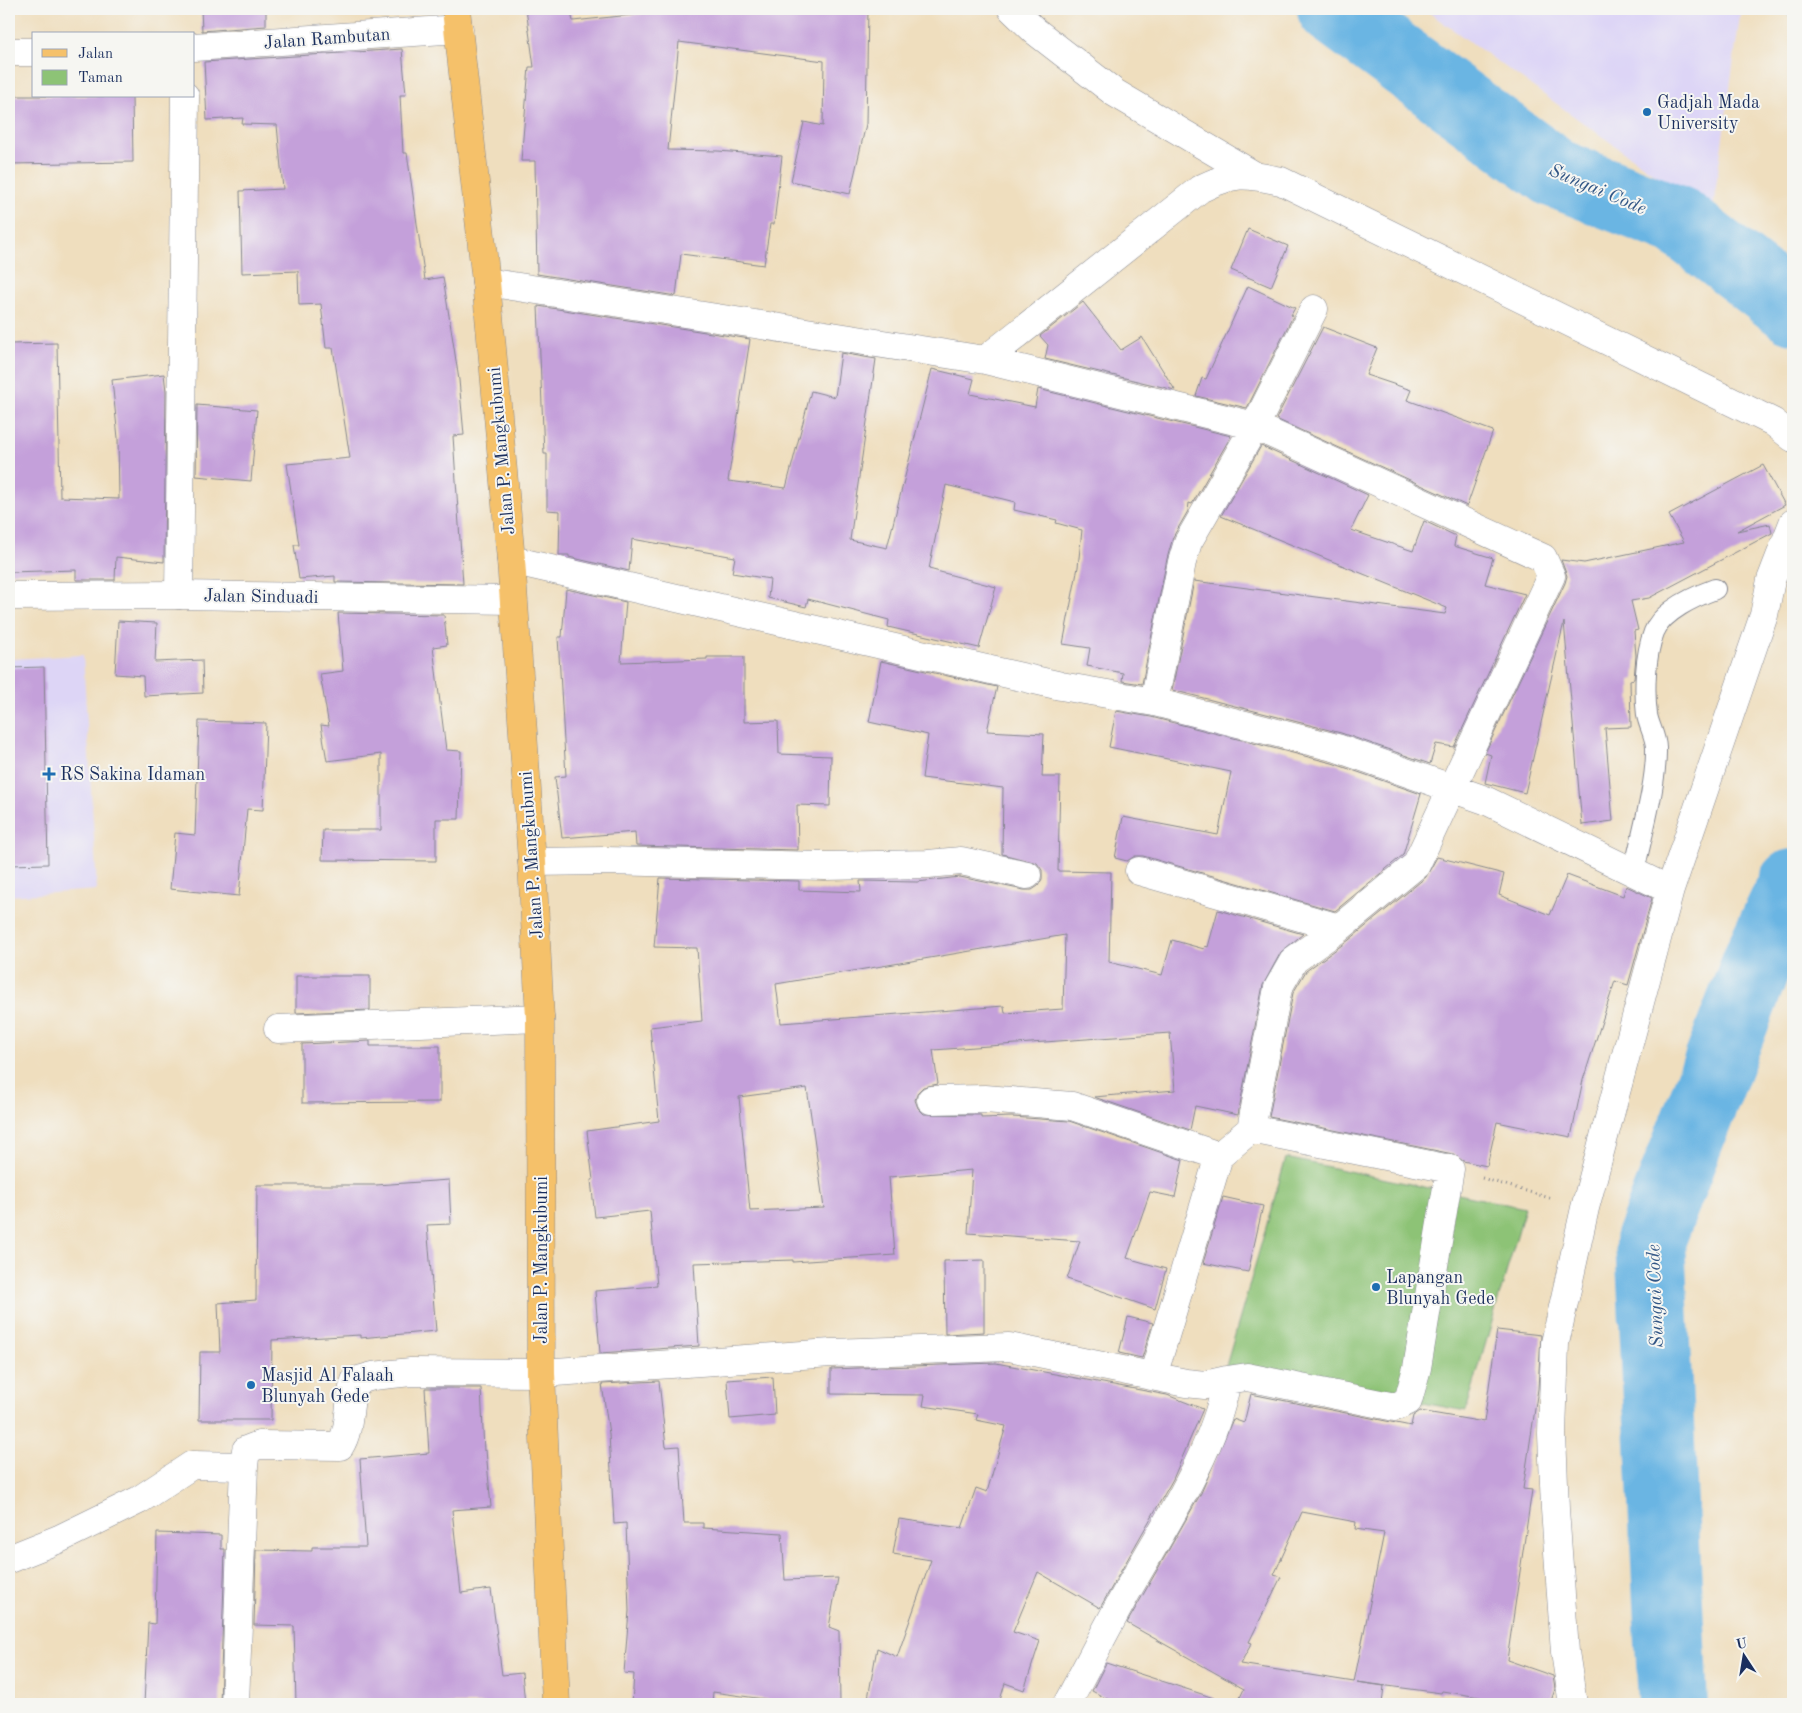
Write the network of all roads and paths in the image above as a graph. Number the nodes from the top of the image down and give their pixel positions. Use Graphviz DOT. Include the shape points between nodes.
graph roads {
  1 [pos="1012,9"];
  2 [pos="458,19"];
  3 [pos="195,47"];
  4 [pos="9,52"];
  5 [pos="32,52"];
  6 [pos="185,98"];
  7 [pos="1252,174"];
  8 [pos="486,282"];
  9 [pos="1314,309"];
  10 [pos="986,360"];
  11 [pos="1255,426"];
  12 [pos="1793,438"];
  13 [pos="1793,522"];
  14 [pos="511,560"];
  15 [pos="1715,589"];
  16 [pos="179,594"];
  17 [pos="9,596"];
  18 [pos="513,600"];
  19 [pos="1154,702"];
  20 [pos="1452,788"];
  21 [pos="532,862"];
  22 [pos="1139,871"];
  23 [pos="1634,872"];
  24 [pos="1026,875"];
  25 [pos="1670,890"];
  26 [pos="1339,928"];
  27 [pos="540,1018"];
  28 [pos="278,1028"];
  29 [pos="931,1100"];
  30 [pos="1251,1129"];
  31 [pos="1219,1156"];
  32 [pos="1450,1169"];
  33 [pos="1585,1208"];
  34 [pos="541,1373"];
  35 [pos="1153,1376"];
  36 [pos="1227,1380"];
  37 [pos="244,1466"];
  38 [pos="9,1559"];
  39 [pos="235,1704"];
  40 [pos="556,1704"];
  41 [pos="1067,1704"];
  42 [pos="1573,1704"];
  1 -- 7 [label="street" via="1035,31 1115,93"];
  2 -- 3 [label="street, Jalan Rambutan"];
  2 -- 8 [label="main road, Jalan P. Mangkubumi"];
  4 -- 5 [label="street"];
  6 -- 16 [label="street"];
  7 -- 10 [label="street" via="1226,177 1200,189"];
  7 -- 12 [label="street" via="1281,181 1773,422"];
  8 -- 10 [label="street"];
  8 -- 14 [label="main road, Jalan P. Mangkubumi"];
  9 -- 11 [label="street"];
  10 -- 11 [label="street"];
  11 -- 19 [label="street" via="1188,542"];
  11 -- 20 [label="street" via="1543,558 1547,565 1550,576"];
  13 -- 25 [label="street"];
  14 -- 18 [label="main road, Jalan P. Mangkubumi"];
  14 -- 19 [label="street" via="1062,686"];
  15 -- 23 [label="lane" via="1700,594 1667,616 1654,631 1645,690 1656,748"];
  16 -- 17 [label="street, Jalan Sinduadi"];
  16 -- 18 [label="street, Jalan Sinduadi"];
  18 -- 21 [label="main road, Jalan P. Mangkubumi"];
  19 -- 20 [label="street" via="1337,748"];
  20 -- 23 [label="street" via="1485,800"];
  20 -- 26 [label="street" via="1416,865"];
  21 -- 24 [label="street" via="825,866 961,861"];
  21 -- 27 [label="main road, Jalan P. Mangkubumi"];
  22 -- 26 [label="street"];
  23 -- 25 [label="street"];
  25 -- 33 [label="street"];
  26 -- 30 [label="street" via="1294,960 1278,988"];
  27 -- 28 [label="street"];
  27 -- 34 [label="main road, Jalan P. Mangkubumi"];
  29 -- 31 [label="street" via="984,1099 1072,1106"];
  30 -- 31 [label="street"];
  30 -- 32 [label="street"];
  31 -- 35 [label="street"];
  32 -- 33 [label="path"];
  32 -- 36 [label="street" via="1417,1368 1408,1401 1395,1406 1247,1377"];
  33 -- 42 [label="street" via="1555,1343 1552,1434 1565,1652"];
  34 -- 35 [label="street" via="831,1353 1009,1347"];
  34 -- 37 [label="street" via="411,1372 355,1381 349,1395 347,1436 340,1446 259,1445 246,1450"];
  34 -- 40 [label="main road, Jalan P. Mangkubumi"];
  35 -- 36 [label="street" via="1205,1385"];
  36 -- 41 [label="street" via="1222,1408 1171,1517"];
  37 -- 38 [label="street" via="192,1465 139,1500"];
  37 -- 39 [label="street"];
}
